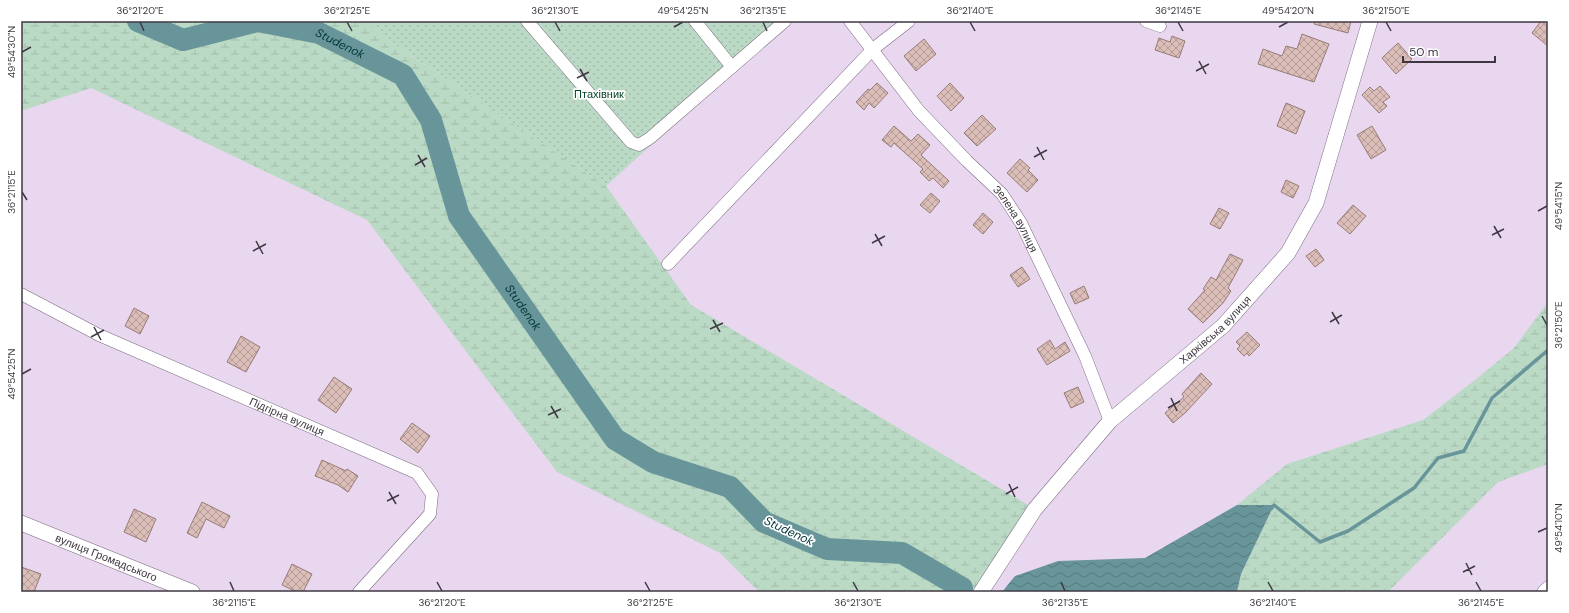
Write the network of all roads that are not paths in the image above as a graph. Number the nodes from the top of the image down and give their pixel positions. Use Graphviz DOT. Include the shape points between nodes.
graph roads {
  1 [pos="527,21"];
  2 [pos="695,21"];
  3 [pos="786,21"];
  4 [pos="850,21"];
  5 [pos="909,21"];
  6 [pos="1146,21"];
  7 [pos="1370,21"];
  8 [pos="1160,26"];
  9 [pos="873,49"];
  10 [pos="732,67"];
  11 [pos="668,264"];
  12 [pos="21,294"];
  13 [pos="1110,421"];
  14 [pos="21,523"];
  15 [pos="1548,587"];
  16 [pos="192,592"];
  17 [pos="359,592"];
  18 [pos="981,592"];
  19 [pos="1543,592"];
  1 -- 10 [label="street" via="631,142 639,145"];
  2 -- 10 [label="street"];
  3 -- 10 [label="street"];
  4 -- 9 [label="street, Зелена вулиця"];
  5 -- 9 [label="street"];
  6 -- 8 [label="street"];
  7 -- 13 [label="street, Харківська вулиця" via="1316,203 1288,254 1223,326"];
  9 -- 11 [label="street"];
  9 -- 13 [label="street, Зелена вулиця" via="919,111 1002,194 1021,223 1085,356"];
  12 -- 17 [label="street, Підгірна вулиця" via="99,335 417,473 432,494 430,514"];
  13 -- 18 [label="street, Харківська вулиця" via="1035,509"];
  14 -- 16 [label="street, вулиця Громадського"];
  15 -- 19 [label="street"];
}
